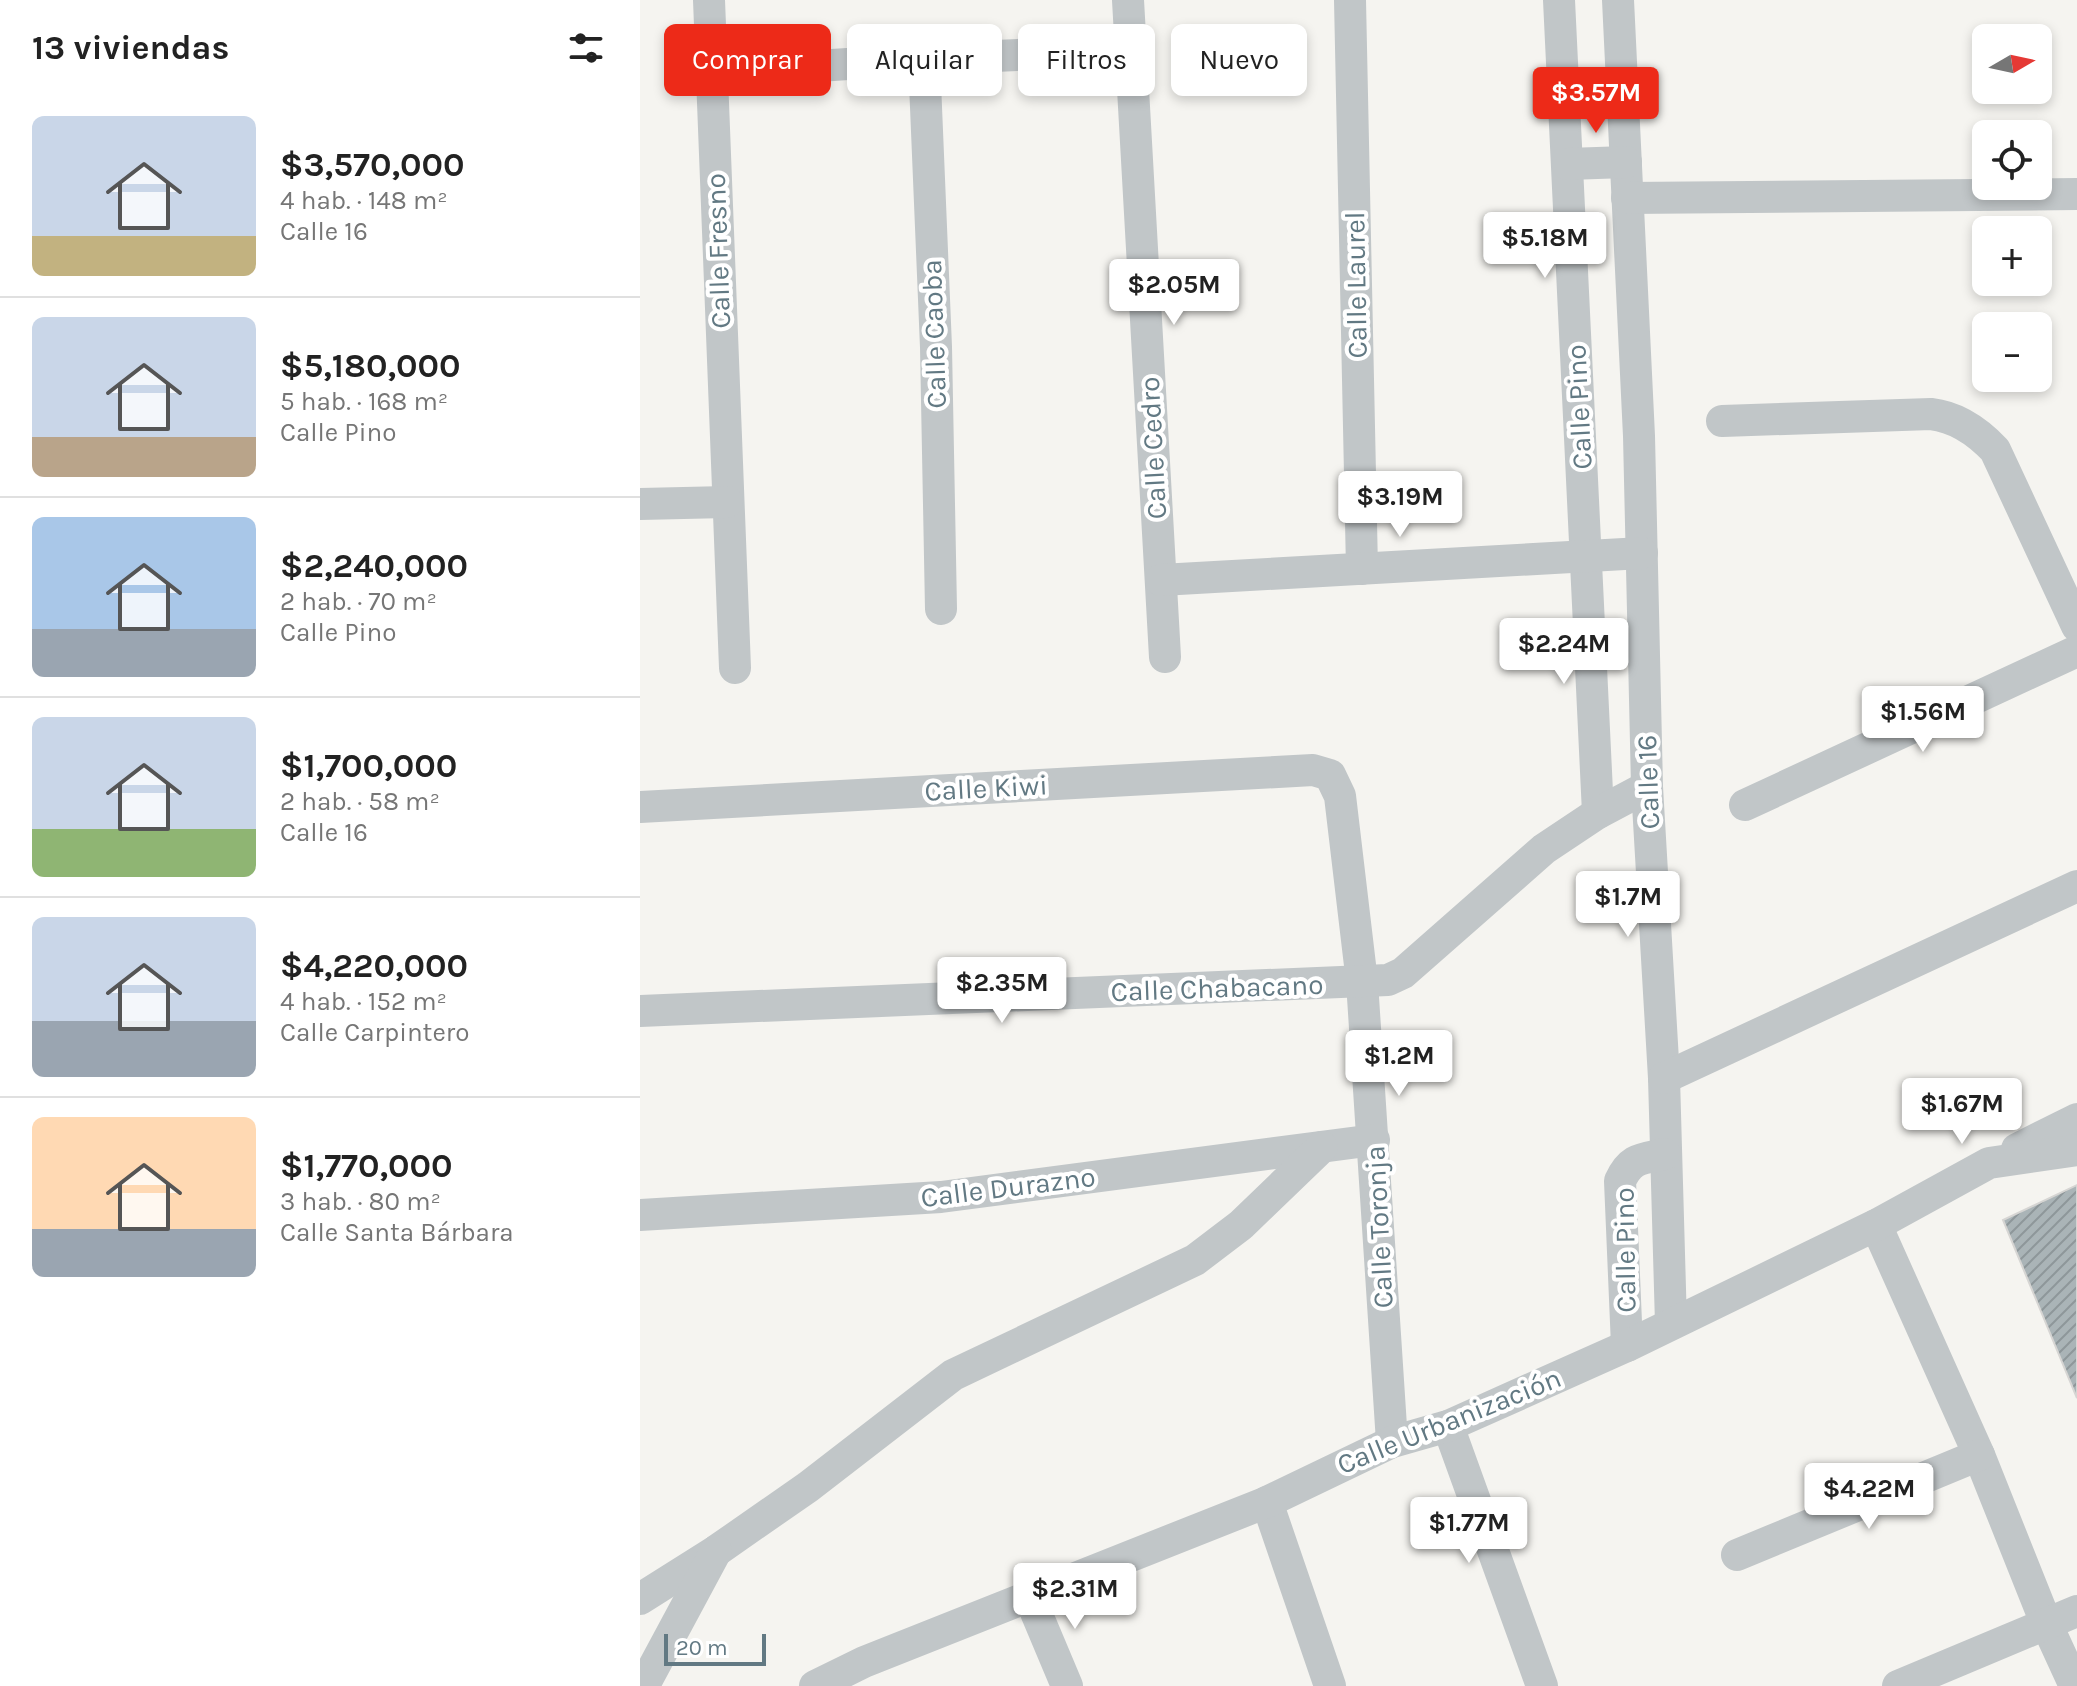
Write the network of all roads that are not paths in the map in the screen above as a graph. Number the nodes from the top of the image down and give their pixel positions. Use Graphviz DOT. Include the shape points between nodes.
graph roads {
  1 [pos="709,0"];
  2 [pos="1128,0"];
  3 [pos="1350,0"];
  4 [pos="1559,0"];
  5 [pos="1618,0"];
  6 [pos="710,24"];
  7 [pos="1129,24"];
  8 [pos="712,96"];
  9 [pos="926,96"];
  10 [pos="1133,96"];
  11 [pos="1626,162"];
  12 [pos="1568,164"];
  13 [pos="2077,194"];
  14 [pos="1627,198"];
  15 [pos="1722,421"];
  16 [pos="727,502"];
  17 [pos="640,504"];
  18 [pos="1642,553"];
  19 [pos="1586,556"];
  20 [pos="1362,569"];
  21 [pos="1161,580"];
  22 [pos="941,609"];
  23 [pos="2077,626"];
  24 [pos="2077,651"];
  25 [pos="1165,657"];
  26 [pos="735,668"];
  27 [pos="1330,775"];
  28 [pos="1647,787"];
  29 [pos="1745,805"];
  30 [pos="640,807"];
  31 [pos="1598,813"];
  32 [pos="2077,886"];
  33 [pos="1362,982"];
  34 [pos="640,1011"];
  35 [pos="1664,1078"];
  36 [pos="2077,1119"];
  37 [pos="1374,1140"];
  38 [pos="1322,1147"];
  39 [pos="2077,1150"];
  40 [pos="1651,1157"];
  41 [pos="1989,1163"];
  42 [pos="640,1215"];
  43 [pos="1876,1225"];
  44 [pos="1671,1324"];
  45 [pos="1627,1346"];
  46 [pos="1448,1426"];
  47 [pos="1392,1442"];
  48 [pos="1979,1455"];
  49 [pos="1267,1502"];
  50 [pos="716,1551"];
  51 [pos="1737,1555"];
  52 [pos="1030,1598"];
  53 [pos="640,1599"];
  54 [pos="2077,1611"];
  55 [pos="2046,1623"];
  56 [pos="640,1656"];
  57 [pos="868,1674"];
  58 [pos="644,1686"];
  59 [pos="815,1686"];
  60 [pos="1067,1686"];
  61 [pos="1330,1686"];
  62 [pos="1542,1686"];
  63 [pos="1898,1686"];
  64 [pos="2075,1686"];
  1 -- 6 [label="street, Calle Fresno"];
  2 -- 7 [label="street, Calle Cedro"];
  3 -- 20 [label="street, Calle Laurel"];
  4 -- 12 [label="street, Calle Pino"];
  5 -- 11 [label="street, Calle 16"];
  8 -- 16 [label="street, Calle Fresno"];
  9 -- 22 [label="street, Calle Caoba"];
  10 -- 21 [label="street, Calle Cedro"];
  11 -- 12 [label="street"];
  11 -- 14 [label="street, Calle 16"];
  12 -- 19 [label="street, Calle Pino"];
  13 -- 14 [label="street"];
  14 -- 18 [label="street, Calle 16"];
  15 -- 23 [label="street" via="1931,414 1948,416 1978,432 1995,450"];
  16 -- 17 [label="street"];
  16 -- 26 [label="street, Calle Fresno"];
  18 -- 19 [label="street"];
  18 -- 28 [label="street, Calle 16"];
  19 -- 20 [label="street"];
  19 -- 31 [label="street, Calle Pino"];
  20 -- 21 [label="street"];
  21 -- 25 [label="street, Calle Cedro"];
  24 -- 29 [label="street"];
  27 -- 30 [label="street, Calle Kiwi" via="1313,770"];
  27 -- 33 [label="street, Calle Toronja" via="1340,796"];
  28 -- 31 [label="street, Calle Chabacano"];
  28 -- 35 [label="street, Calle 16"];
  31 -- 33 [label="street, Calle Chabacano" via="1544,849 1403,973"];
  32 -- 35 [label="street"];
  33 -- 34 [label="street, Calle Chabacano"];
  33 -- 37 [label="street, Calle Toronja"];
  35 -- 40 [label="street, Calle 16"];
  36 -- 41 [label="street"];
  37 -- 38 [label="street, Calle Durazno"];
  37 -- 47 [label="street, Calle Toronja"];
  38 -- 42 [label="street, Calle Durazno" via="941,1197"];
  38 -- 50 [label="street" via="1241,1225 1195,1260 953,1375"];
  39 -- 41 [label="street, Calle Urbanización"];
  40 -- 44 [label="street, Calle 16"];
  40 -- 45 [label="street, Calle Pino" via="1626,1167 1620,1181"];
  41 -- 43 [label="street, Calle Urbanización"];
  43 -- 44 [label="street, Calle Urbanización"];
  43 -- 48 [label="street"];
  44 -- 45 [label="street, Calle Urbanización"];
  45 -- 46 [label="street, Calle Urbanización"];
  46 -- 47 [label="street, Calle Urbanización"];
  46 -- 62 [label="street"];
  47 -- 49 [label="street, Calle Urbanización"];
  48 -- 51 [label="street"];
  48 -- 55 [label="street"];
  49 -- 52 [label="street, Calle Urbanización"];
  49 -- 61 [label="street"];
  50 -- 53 [label="street"];
  50 -- 58 [label="street"];
  52 -- 57 [label="street, Calle Urbanización"];
  52 -- 60 [label="street"];
  54 -- 55 [label="street"];
  55 -- 63 [label="street"];
  55 -- 64 [label="street"];
  56 -- 58 [label="street"];
  57 -- 59 [label="street, Calle Urbanización"];
}
